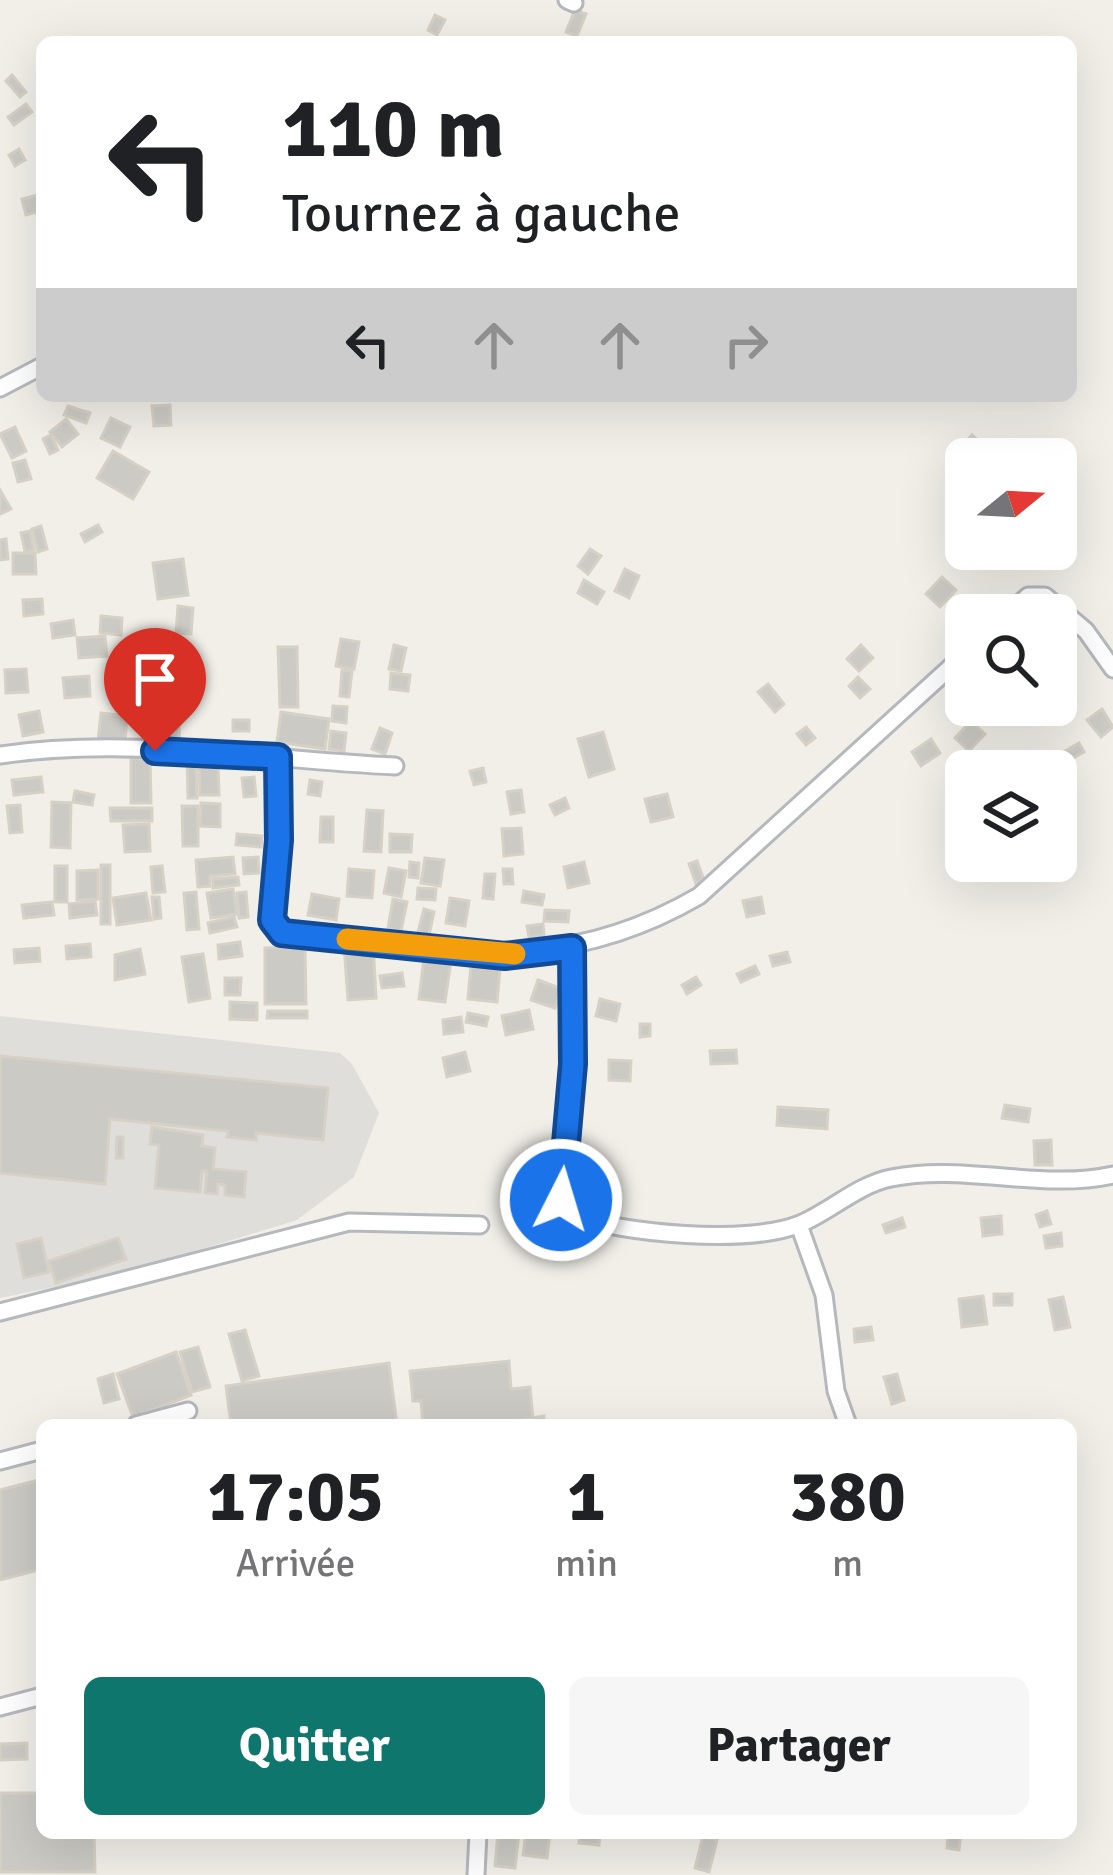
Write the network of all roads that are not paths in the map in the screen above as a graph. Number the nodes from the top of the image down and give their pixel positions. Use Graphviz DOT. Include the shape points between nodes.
graph roads {
  1 [pos="36,370"];
  2 [pos="0,388"];
  3 [pos="1077,623"];
  4 [pos="1113,669"];
  5 [pos="945,672"];
  6 [pos="0,755"];
  7 [pos="278,757"];
  8 [pos="395,766"];
  9 [pos="572,948"];
  10 [pos="1113,1175"];
  11 [pos="480,1225"];
  12 [pos="799,1225"];
  13 [pos="0,1312"];
  14 [pos="188,1412"];
  15 [pos="160,1419"];
  16 [pos="846,1419"];
  17 [pos="36,1452"];
  18 [pos="0,1461"];
  19 [pos="36,1698"];
  20 [pos="0,1707"];
  21 [pos="478,1839"];
  22 [pos="476,1875"];
  1 -- 2 [label="street"];
  3 -- 4 [label="street"];
  5 -- 9 [label="street" via="699,896"];
  6 -- 7 [label="street"];
  7 -- 8 [label="street"];
  7 -- 9 [label="street" via="272,920 282,933 505,956"];
  9 -- 12 [label="street" via="573,1064 561,1200 572,1215 654,1234"];
  10 -- 12 [label="street" via="888,1178"];
  11 -- 13 [label="street" via="349,1222"];
  12 -- 16 [label="street" via="824,1295"];
  14 -- 15 [label="street"];
  17 -- 18 [label="street"];
  19 -- 20 [label="street"];
  21 -- 22 [label="street"];
}
